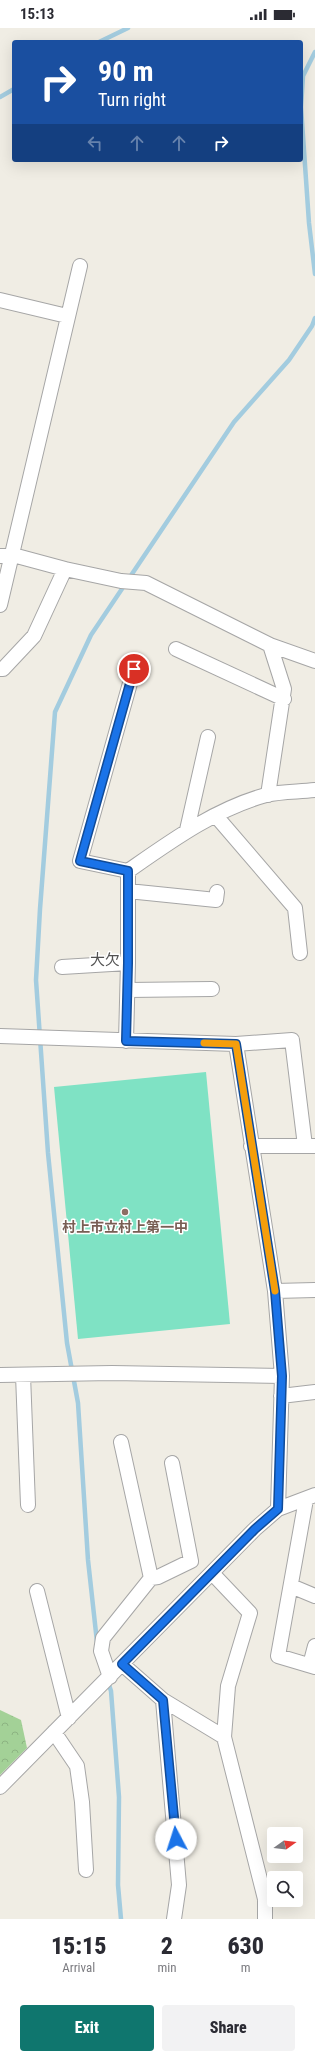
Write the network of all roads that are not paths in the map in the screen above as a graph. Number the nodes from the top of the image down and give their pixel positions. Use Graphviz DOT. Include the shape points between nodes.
graph roads {
  1 [pos="80,266"];
  2 [pos="0,300"];
  3 [pos="67,316"];
  4 [pos="6,555"];
  5 [pos="65,569"];
  6 [pos="0,605"];
  7 [pos="270,645"];
  8 [pos="176,648"];
  9 [pos="315,661"];
  10 [pos="0,669"];
  11 [pos="134,669"];
  12 [pos="284,699"];
  13 [pos="208,737"];
  14 [pos="315,790"];
  15 [pos="268,795"];
  16 [pos="216,816"];
  17 [pos="187,830"];
  18 [pos="128,871"];
  19 [pos="128,891"];
  20 [pos="217,892"];
  21 [pos="300,953"];
  22 [pos="128,963"];
  23 [pos="62,967"];
  24 [pos="212,989"];
  25 [pos="128,990"];
  26 [pos="0,1036"];
  27 [pos="126,1041"];
  28 [pos="236,1044"];
  29 [pos="251,1146"];
  30 [pos="310,1146"];
  31 [pos="315,1290"];
  32 [pos="275,1291"];
  33 [pos="0,1375"];
  34 [pos="23,1375"];
  35 [pos="282,1376"];
  36 [pos="315,1392"];
  37 [pos="281,1396"];
  38 [pos="121,1442"];
  39 [pos="172,1463"];
  40 [pos="315,1494"];
  41 [pos="28,1505"];
  42 [pos="307,1506"];
  43 [pos="278,1509"];
  44 [pos="212,1573"];
  45 [pos="151,1578"];
  46 [pos="291,1586"];
  47 [pos="37,1591"];
  48 [pos="315,1596"];
  49 [pos="315,1646"];
  50 [pos="122,1664"];
  51 [pos="312,1666"];
  52 [pos="110,1677"];
  53 [pos="163,1700"];
  54 [pos="69,1718"];
  55 [pos="54,1732"];
  56 [pos="224,1737"];
  57 [pos="0,1787"];
  58 [pos="86,1870"];
  59 [pos="174,1919"];
  60 [pos="265,1919"];
  1 -- 3 [label="street"];
  2 -- 3 [label="street"];
  3 -- 4 [label="street"];
  4 -- 5 [label="street"];
  4 -- 6 [label="street"];
  5 -- 7 [label="street" via="120,581 146,582"];
  5 -- 10 [label="street" via="34,636 4,669"];
  7 -- 9 [label="street"];
  7 -- 12 [label="street" via="284,689"];
  8 -- 12 [label="street"];
  11 -- 18 [label="street" via="80,861"];
  12 -- 15 [label="street"];
  13 -- 17 [label="street"];
  14 -- 15 [label="street"];
  15 -- 16 [label="street"];
  16 -- 17 [label="street"];
  16 -- 21 [label="street" via="295,908"];
  17 -- 18 [label="street"];
  18 -- 19 [label="street"];
  19 -- 20 [label="street" via="216,900"];
  19 -- 22 [label="street"];
  22 -- 23 [label="street"];
  22 -- 25 [label="street"];
  24 -- 25 [label="street"];
  25 -- 27 [label="street"];
  26 -- 27 [label="street"];
  27 -- 28 [label="street"];
  28 -- 29 [label="street"];
  28 -- 30 [label="street" via="292,1040"];
  29 -- 30 [label="street"];
  29 -- 32 [label="street"];
  31 -- 32 [label="street"];
  32 -- 35 [label="street"];
  33 -- 34 [label="street"];
  34 -- 35 [label="street" via="112,1373"];
  34 -- 41 [label="street"];
  35 -- 37 [label="street"];
  36 -- 37 [label="street"];
  37 -- 43 [label="street"];
  38 -- 45 [label="street"];
  39 -- 45 [label="street" via="191,1561"];
  40 -- 42 [label="street"];
  42 -- 43 [label="street"];
  42 -- 46 [label="street"];
  43 -- 44 [label="street"];
  44 -- 50 [label="street"];
  44 -- 56 [label="street" via="250,1613 228,1686"];
  45 -- 52 [label="street" via="103,1638 101,1651"];
  46 -- 48 [label="street"];
  46 -- 51 [label="street" via="278,1656"];
  47 -- 54 [label="street"];
  49 -- 51 [label="street"];
  50 -- 52 [label="street"];
  50 -- 53 [label="street"];
  52 -- 54 [label="street"];
  53 -- 56 [label="street"];
  53 -- 59 [label="street" via="180,1885"];
  54 -- 55 [label="street"];
  55 -- 57 [label="street"];
  55 -- 58 [label="street" via="78,1766"];
  56 -- 60 [label="street" via="265,1899"];
}
